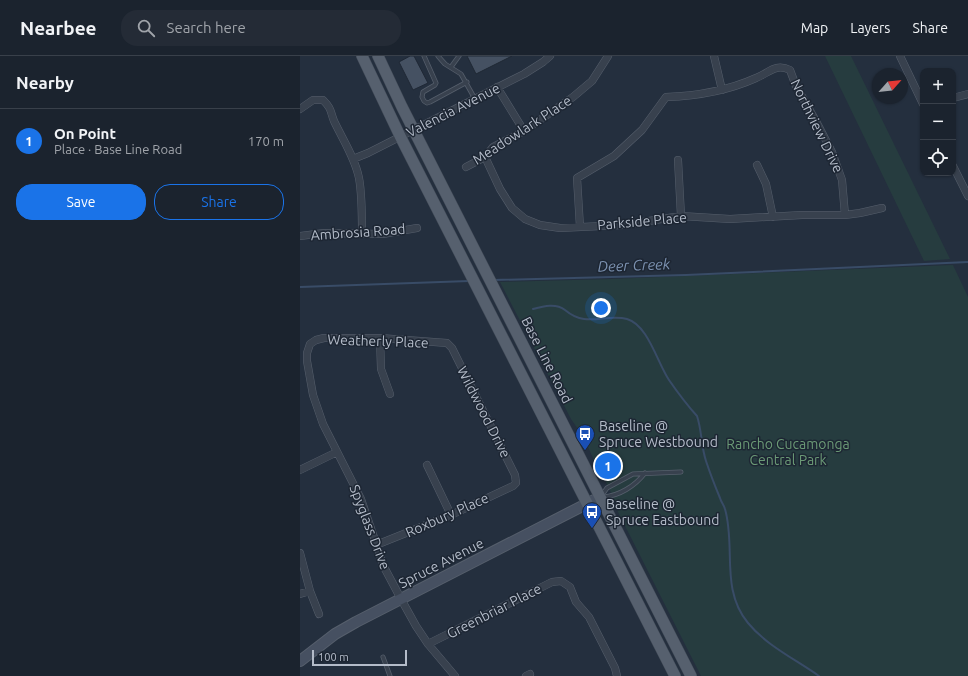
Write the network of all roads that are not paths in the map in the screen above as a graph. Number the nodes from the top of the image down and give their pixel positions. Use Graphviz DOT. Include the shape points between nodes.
graph roads {
  1 [pos="362,56"];
  2 [pos="378,56"];
  3 [pos="424,56"];
  4 [pos="438,56"];
  5 [pos="459,56"];
  6 [pos="550,56"];
  7 [pos="608,56"];
  8 [pos="714,56"];
  9 [pos="900,56"];
  10 [pos="451,68"];
  11 [pos="467,82"];
  12 [pos="497,88"];
  13 [pos="722,90"];
  14 [pos="968,94"];
  15 [pos="956,97"];
  16 [pos="920,98"];
  17 [pos="475,99"];
  18 [pos="300,109"];
  19 [pos="414,130"];
  20 [pos="524,131"];
  21 [pos="400,136"];
  22 [pos="485,157"];
  23 [pos="353,159"];
  24 [pos="678,160"];
  25 [pos="757,165"];
  26 [pos="466,167"];
  27 [pos="956,172"];
  28 [pos="968,196"];
  29 [pos="882,208"];
  30 [pos="845,215"];
  31 [pos="681,216"];
  32 [pos="773,217"];
  33 [pos="580,227"];
  34 [pos="417,228"];
  35 [pos="362,234"];
  36 [pos="300,236"];
  37 [pos="380,338"];
  38 [pos="447,343"];
  39 [pos="310,344"];
  40 [pos="390,394"];
  41 [pos="337,452"];
  42 [pos="427,465"];
  43 [pos="300,470"];
  44 [pos="681,472"];
  45 [pos="645,473"];
  46 [pos="516,483"];
  47 [pos="600,498"];
  48 [pos="588,504"];
  49 [pos="452,515"];
  50 [pos="376,545"];
  51 [pos="300,553"];
  52 [pos="310,591"];
  53 [pos="300,594"];
  54 [pos="401,599"];
  55 [pos="319,614"];
  56 [pos="428,644"];
  57 [pos="382,657"];
  58 [pos="300,661"];
  59 [pos="390,676"];
  60 [pos="455,676"];
  61 [pos="618,676"];
  62 [pos="675,676"];
  63 [pos="691,676"];
  1 -- 21 [label="main road, Base Line Road"];
  2 -- 19 [label="main road, Base Line Road"];
  3 -- 11 [label="lane" via="436,83 422,94 422,99 427,103"];
  4 -- 10 [label="lane"];
  5 -- 10 [label="lane"];
  6 -- 12 [label="street, Valencia Avenue" via="544,62"];
  7 -- 20 [label="street, Meadowlark Place" via="592,81"];
  8 -- 13 [label="street"];
  9 -- 16 [label="street"];
  10 -- 11 [label="lane" via="461,74"];
  11 -- 17 [label="lane"];
  12 -- 17 [label="street, Valencia Avenue"];
  12 -- 20 [label="street"];
  13 -- 30 [label="street, Northview Drive" via="756,78 776,67 790,70 832,152 842,180"];
  13 -- 33 [label="street" via="666,97 642,130 614,156 577,178"];
  14 -- 15 [label="street"];
  17 -- 19 [label="street, Valencia Avenue"];
  18 -- 23 [label="street" via="313,100 323,100 330,107 334,121"];
  19 -- 21 [label="street, Valencia Avenue"];
  19 -- 47 [label="main road, Base Line Road"];
  20 -- 22 [label="street, Meadowlark Place" via="493,147"];
  21 -- 23 [label="street, Valencia Avenue"];
  21 -- 48 [label="main road, Base Line Road"];
  22 -- 26 [label="street, Meadowlark Place"];
  22 -- 33 [label="street, Parkside Place" via="512,208 525,219 540,226"];
  23 -- 35 [label="street" via="359,179"];
  24 -- 31 [label="street"];
  25 -- 32 [label="street" via="766,184"];
  27 -- 28 [label="street"];
  29 -- 30 [label="street, Parkside Place"];
  30 -- 32 [label="street, Parkside Place"];
  31 -- 32 [label="street, Parkside Place" via="730,219"];
  31 -- 33 [label="street, Parkside Place" via="623,225"];
  34 -- 35 [label="street, Ambrosia Road" via="383,234"];
  35 -- 36 [label="street, Ambrosia Road"];
  37 -- 38 [label="street, Weatherly Place"];
  37 -- 39 [label="street, Weatherly Place" via="324,338"];
  37 -- 40 [label="street" via="381,369"];
  38 -- 46 [label="street, Wildwood Drive" via="452,348 515,475"];
  39 -- 41 [label="street, Spyglass Drive" via="307,361 313,394 323,424"];
  41 -- 43 [label="street"];
  41 -- 50 [label="street, Spyglass Drive" via="363,504"];
  42 -- 49 [label="street"];
  44 -- 45 [label="lane"];
  45 -- 47 [label="lane" via="638,483 612,497"];
  45 -- 47 [label="lane" via="633,474 607,488"];
  46 -- 49 [label="street, Roxbury Place"];
  47 -- 48 [label="street, Spruce Avenue"];
  47 -- 63 [label="main road, Base Line Road"];
  48 -- 54 [label="street, Spruce Avenue"];
  48 -- 62 [label="main road, Base Line Road"];
  49 -- 50 [label="street, Roxbury Place"];
  50 -- 54 [label="street, Spyglass Drive"];
  51 -- 52 [label="street"];
  52 -- 53 [label="street"];
  52 -- 55 [label="street"];
  54 -- 56 [label="street, Spyglass Drive"];
  54 -- 58 [label="street, Spruce Avenue" via="335,634"];
  56 -- 60 [label="street, Spyglass Drive"];
  56 -- 61 [label="street, Greenbriar Place" via="552,582 561,582 570,587 576,602 589,618"];
  57 -- 59 [label="lane"];
}
